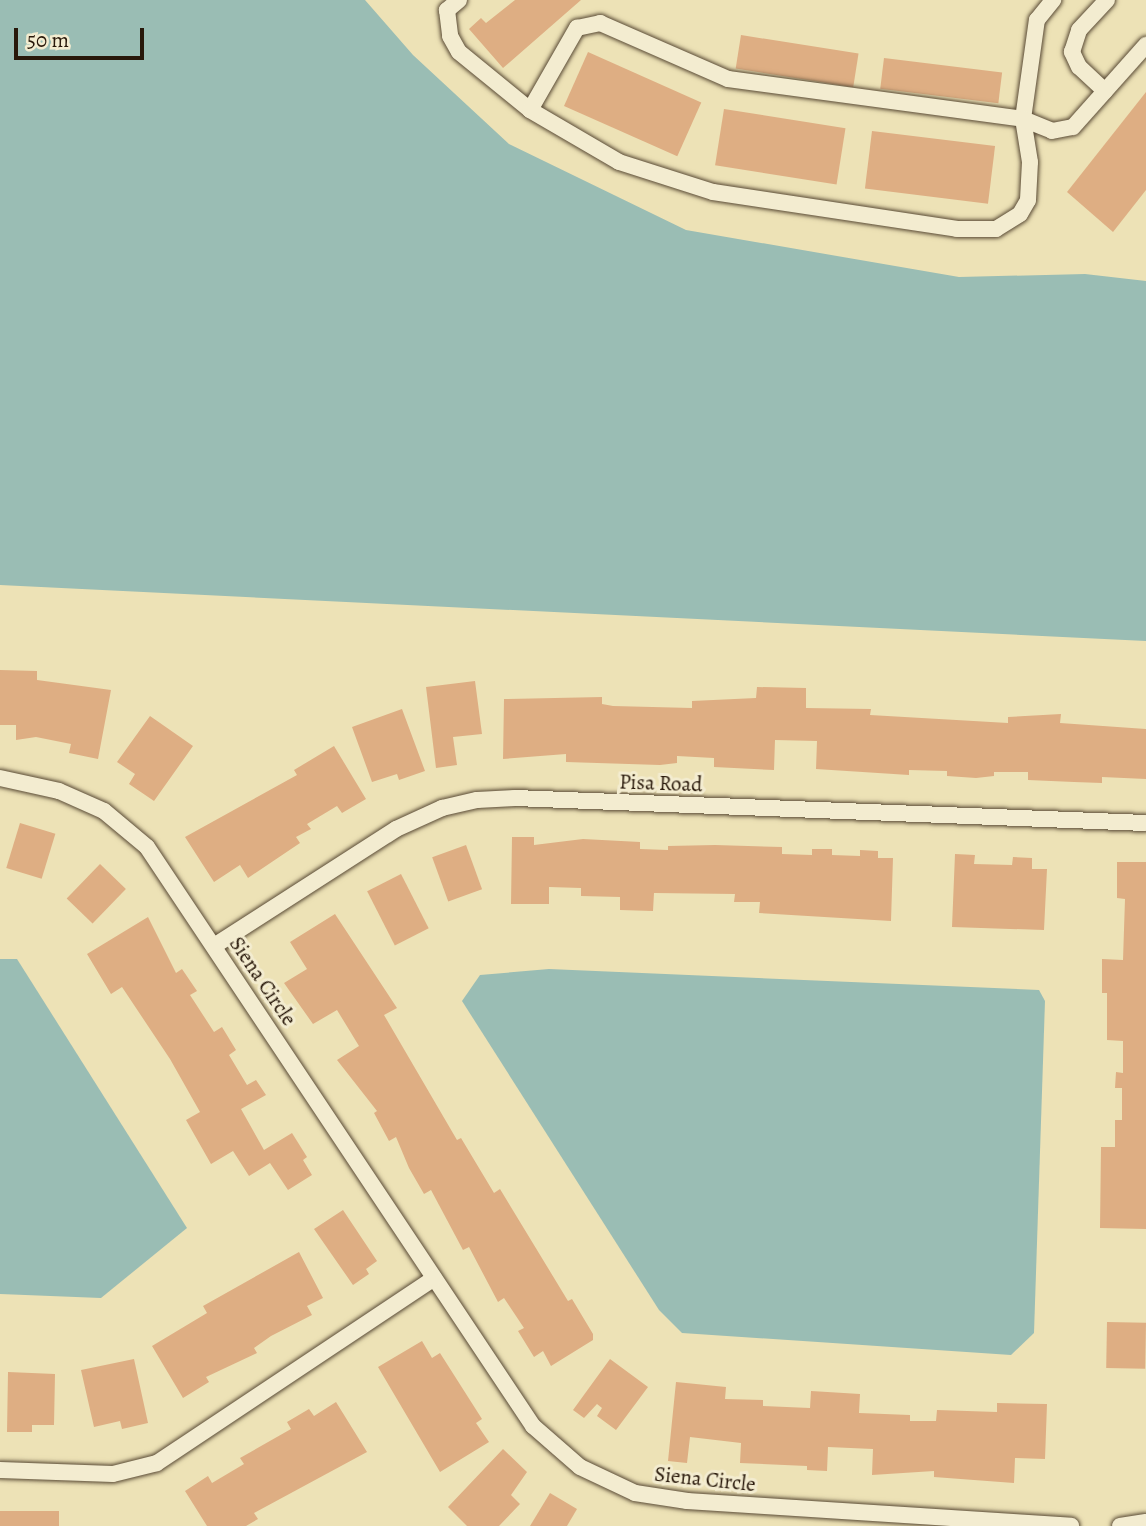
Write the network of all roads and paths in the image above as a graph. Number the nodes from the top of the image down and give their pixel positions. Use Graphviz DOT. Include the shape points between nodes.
graph roads {
  1 [pos="459,0"];
  2 [pos="1053,0"];
  3 [pos="1107,0"];
  4 [pos="1146,45"];
  5 [pos="1105,91"];
  6 [pos="530,110"];
  7 [pos="1023,119"];
  8 [pos="0,778"];
  9 [pos="1146,823"];
  10 [pos="214,946"];
  11 [pos="434,1278"];
  12 [pos="0,1470"];
  13 [pos="1146,1522"];
  14 [pos="1071,1526"];
  15 [pos="1120,1526"];
  1 -- 6 [label="street" via="447,9 450,36 459,52"];
  2 -- 7 [label="street" via="1037,20"];
  3 -- 5 [label="street" via="1079,30 1072,52 1079,67"];
  4 -- 5 [label="street"];
  5 -- 7 [label="street" via="1073,127 1052,131"];
  6 -- 7 [label="street" via="577,28 600,23 728,79"];
  6 -- 7 [label="street" via="619,162 713,192 957,229 996,229 1020,214 1028,200 1030,163"];
  8 -- 10 [label="street, Siena Circle" via="59,790 104,811 148,847"];
  9 -- 10 [label="street, Pisa Road" via="477,800 442,807 396,829"];
  10 -- 11 [label="street, Siena Circle"];
  11 -- 12 [label="street" via="157,1463 113,1474"];
  11 -- 14 [label="street, Siena Circle" via="533,1426 580,1467 635,1493 687,1502"];
  13 -- 15 [label="street"];
}
